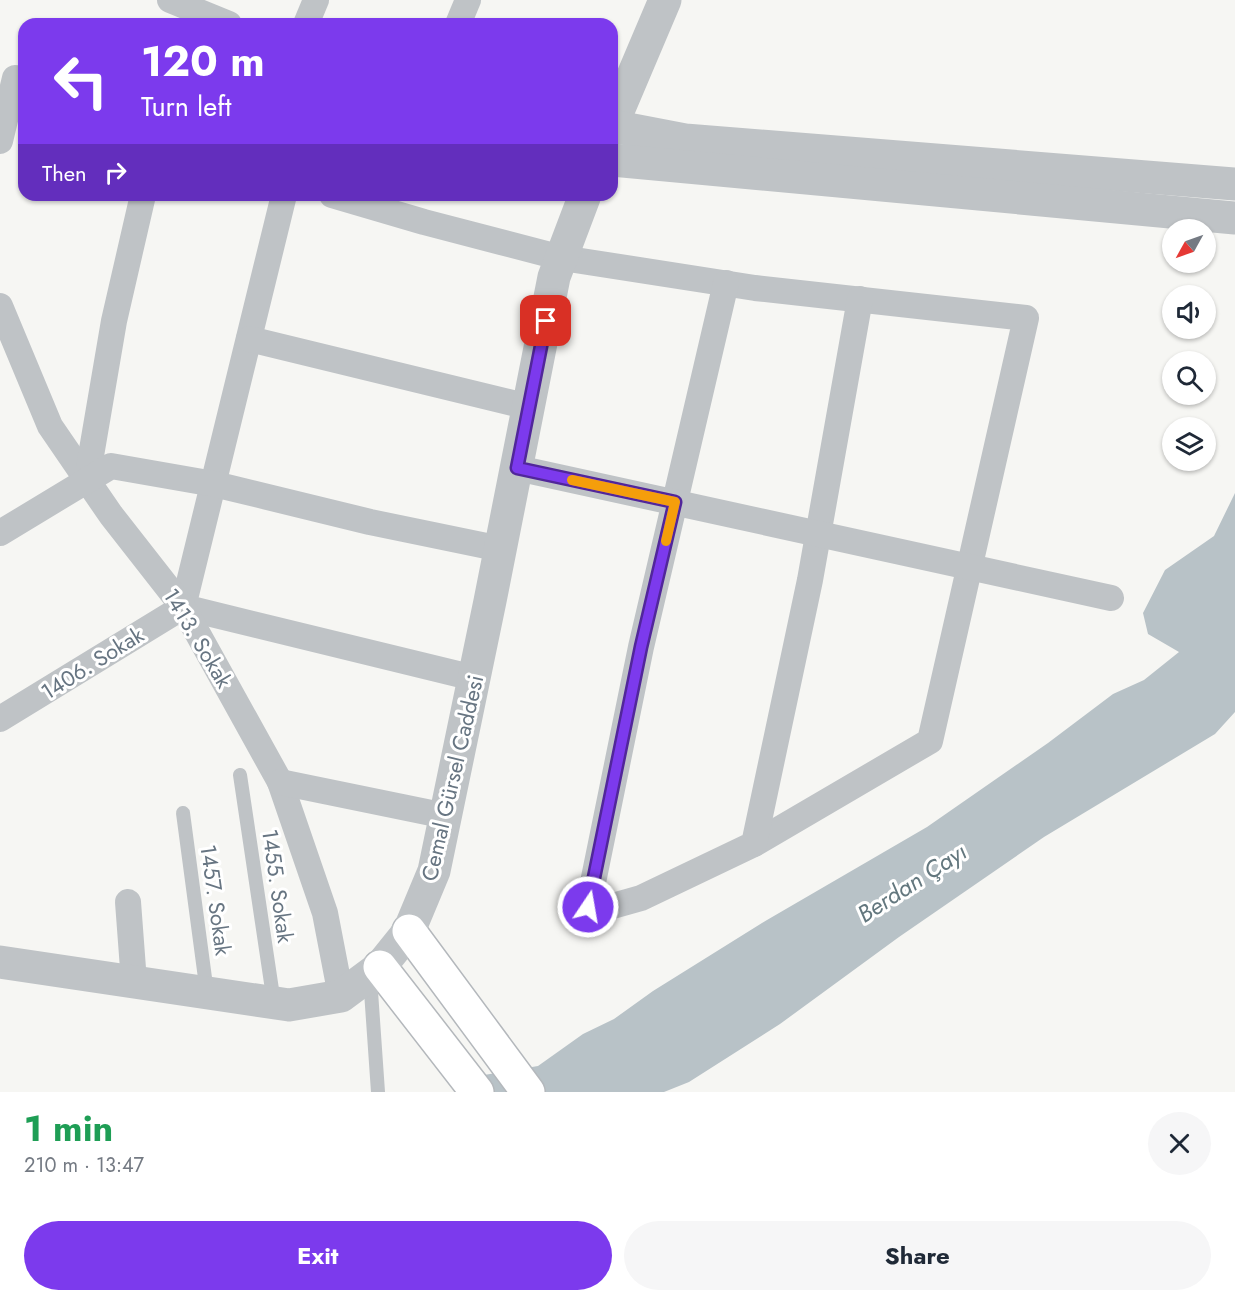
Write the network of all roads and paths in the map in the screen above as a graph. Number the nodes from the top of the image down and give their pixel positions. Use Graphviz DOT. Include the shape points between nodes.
graph roads {
  1 [pos="170,0"];
  2 [pos="316,0"];
  3 [pos="468,0"];
  4 [pos="665,0"];
  5 [pos="214,18"];
  6 [pos="308,18"];
  7 [pos="460,18"];
  8 [pos="15,78"];
  9 [pos="618,112"];
  10 [pos="618,127"];
  11 [pos="0,141"];
  12 [pos="618,161"];
  13 [pos="1235,184"];
  14 [pos="142,201"];
  15 [pos="283,201"];
  16 [pos="352,201"];
  17 [pos="583,201"];
  18 [pos="1235,218"];
  19 [pos="562,258"];
  20 [pos="726,283"];
  21 [pos="860,299"];
  22 [pos="0,306"];
  23 [pos="249,339"];
  24 [pos="7,343"];
  25 [pos="529,407"];
  26 [pos="517,468"];
  27 [pos="87,479"];
  28 [pos="214,484"];
  29 [pos="675,502"];
  30 [pos="0,533"];
  31 [pos="819,534"];
  32 [pos="501,549"];
  33 [pos="970,566"];
  34 [pos="1111,598"];
  35 [pos="183,607"];
  36 [pos="474,678"];
  37 [pos="0,720"];
  38 [pos="240,775"];
  39 [pos="280,782"];
  40 [pos="183,813"];
  41 [pos="446,816"];
  42 [pos="754,844"];
  43 [pos="128,902"];
  44 [pos="409,931"];
  45 [pos="0,962"];
  46 [pos="375,971"];
  47 [pos="134,982"];
  48 [pos="207,993"];
  49 [pos="340,996"];
  50 [pos="274,1003"];
  51 [pos="378,1092"];
  52 [pos="477,1092"];
  53 [pos="528,1092"];
  1 -- 5 [label="street"];
  2 -- 6 [label="street"];
  3 -- 7 [label="street"];
  4 -- 9 [label="street"];
  8 -- 11 [label="street"];
  10 -- 13 [label="street" via="685,140"];
  12 -- 18 [label="street"];
  14 -- 27 [label="street" via="114,321"];
  15 -- 23 [label="street"];
  16 -- 19 [label="street"];
  17 -- 19 [label="street, Cemal Gürsel Caddesi"];
  19 -- 20 [label="street"];
  19 -- 25 [label="street, Cemal Gürsel Caddesi" via="554,278"];
  20 -- 21 [label="street"];
  20 -- 29 [label="street"];
  21 -- 31 [label="street"];
  21 -- 33 [label="street" via="1026,318"];
  22 -- 24 [label="street, 1413. Sokak"];
  23 -- 25 [label="street"];
  23 -- 28 [label="street"];
  24 -- 27 [label="street, 1413. Sokak" via="50,426"];
  25 -- 26 [label="street, Cemal Gürsel Caddesi"];
  26 -- 29 [label="street"];
  26 -- 32 [label="street, Cemal Gürsel Caddesi"];
  27 -- 28 [label="street" via="111,466"];
  27 -- 30 [label="street"];
  27 -- 35 [label="street, 1413. Sokak"];
  28 -- 32 [label="street"];
  28 -- 35 [label="street"];
  29 -- 31 [label="street"];
  29 -- 42 [label="street" via="588,907 602,909 641,898"];
  31 -- 33 [label="street"];
  31 -- 42 [label="street"];
  32 -- 36 [label="street, Cemal Gürsel Caddesi"];
  33 -- 34 [label="street"];
  33 -- 42 [label="street" via="930,741"];
  35 -- 36 [label="street"];
  35 -- 37 [label="street, 1406. Sokak"];
  35 -- 39 [label="street, 1413. Sokak"];
  36 -- 41 [label="street, Cemal Gürsel Caddesi"];
  38 -- 50 [label="lane, 1455. Sokak"];
  39 -- 41 [label="street"];
  39 -- 49 [label="street, 1413. Sokak" via="325,913"];
  40 -- 48 [label="lane, 1457. Sokak"];
  41 -- 44 [label="street, Cemal Gürsel Caddesi" via="434,871"];
  43 -- 47 [label="street"];
  44 -- 46 [label="street, Cemal Gürsel Caddesi"];
  44 -- 53 [label="main road"];
  45 -- 47 [label="street, Cemal Gürsel Caddesi"];
  46 -- 49 [label="street, Cemal Gürsel Caddesi"];
  46 -- 51 [label="lane"];
  46 -- 52 [label="main road"];
  47 -- 48 [label="street, Cemal Gürsel Caddesi"];
  48 -- 50 [label="street, Cemal Gürsel Caddesi"];
  49 -- 50 [label="street, Cemal Gürsel Caddesi" via="289,1005"];
}
